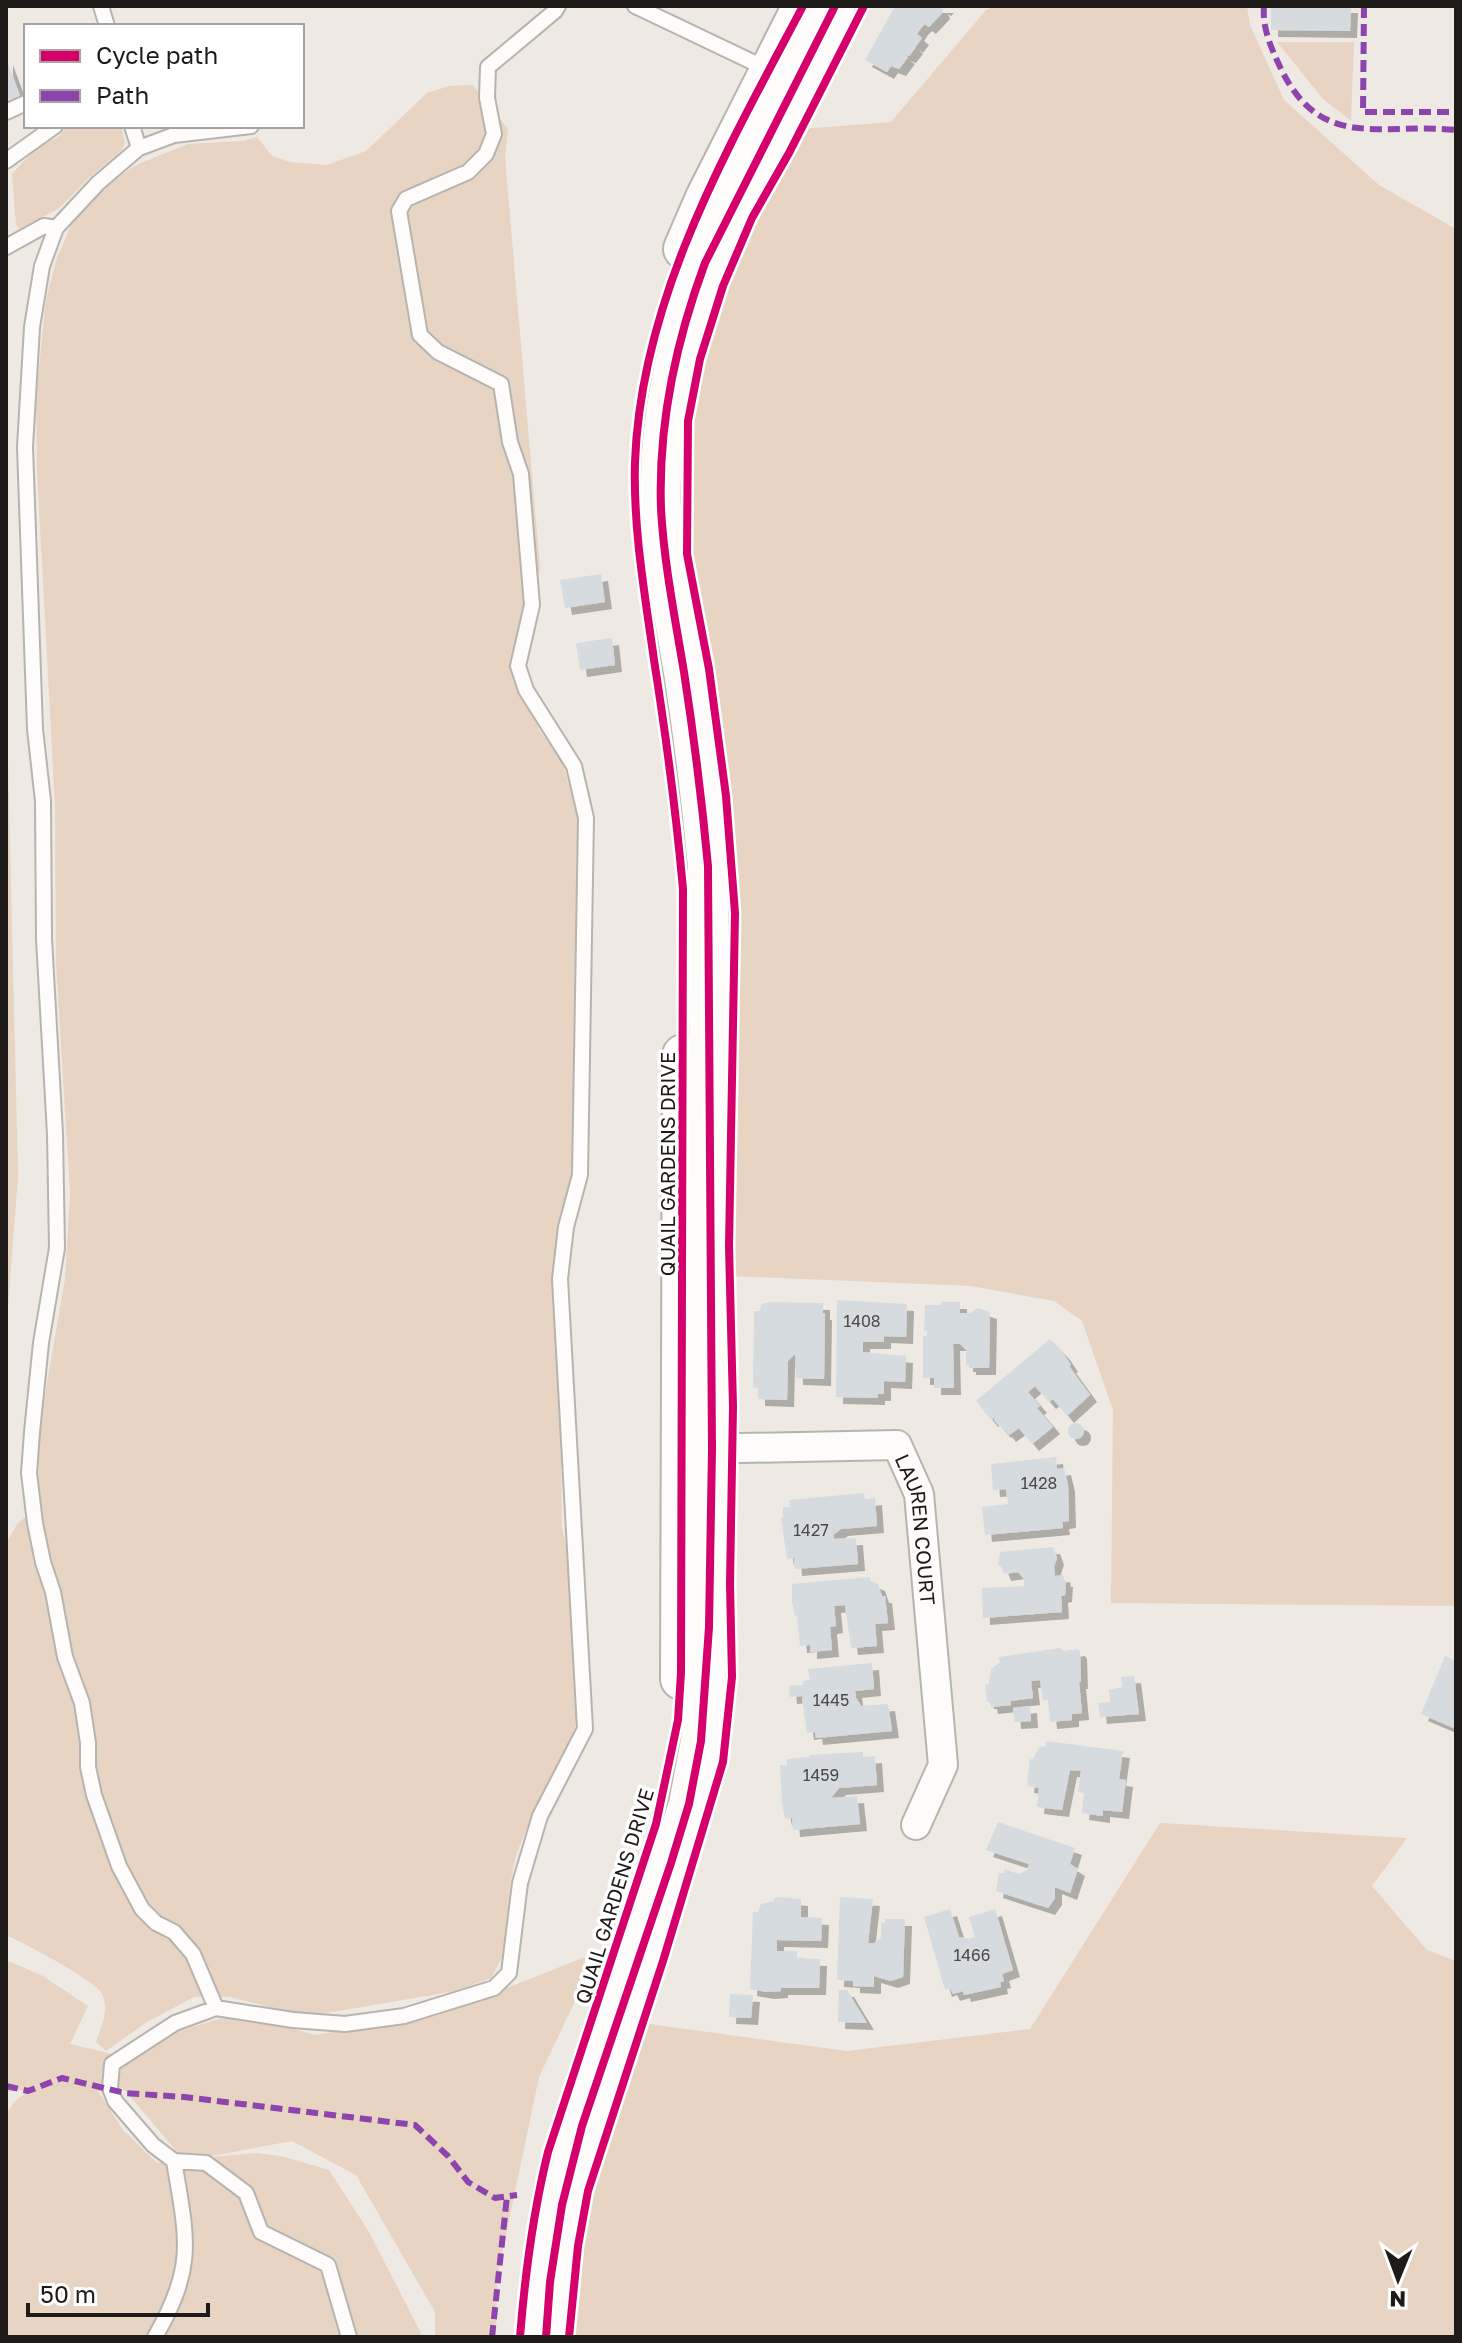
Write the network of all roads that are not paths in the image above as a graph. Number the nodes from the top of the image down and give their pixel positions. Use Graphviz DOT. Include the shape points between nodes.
graph roads {
  1 [pos="558,6"];
  2 [pos="635,6"];
  3 [pos="803,6"];
  4 [pos="835,6"];
  5 [pos="782,77"];
  6 [pos="52,128"];
  7 [pos="133,128"];
  8 [pos="234,128"];
  9 [pos="139,148"];
  10 [pos="6,161"];
  11 [pos="56,228"];
  12 [pos="6,247"];
  13 [pos="697,1449"];
  14 [pos="916,1825"];
  15 [pos="216,2008"];
  16 [pos="174,2161"];
  17 [pos="155,2337"];
  18 [pos="349,2337"];
  19 [pos="520,2337"];
  20 [pos="546,2337"];
  1 -- 15 [label="lane" via="488,67 494,134 486,154 468,172 406,199 399,211 420,335 438,352 501,384 521,474 532,605 518,666 526,690 574,766 586,818 580,1175 560,1279 585,1729 540,1816 520,1883 509,1973 494,1988 404,2016 345,2024"];
  2 -- 5 [label="lane"];
  3 -- 5 [label="main road, QUAIL GARDENS DRIVE"];
  4 -- 5 [label="main road, QUAIL GARDENS DRIVE"];
  5 -- 13 [label="main road, QUAIL GARDENS DRIVE" via="691,302 667,402 662,461 666,560 708,866"];
  6 -- 10 [label="lane"];
  7 -- 9 [label="lane"];
  8 -- 9 [label="lane" via="174,135"];
  9 -- 11 [label="lane"];
  11 -- 12 [label="lane" via="44,226"];
  11 -- 15 [label="lane" via="42,266 32,327 25,447 57,1248 41,1343 29,1473 43,1562 65,1657 82,1703 94,1795 119,1866 142,1909 193,1954"];
  13 -- 14 [label="street, LAUREN COURT" via="897,1445 919,1494 943,1765"];
  13 -- 19 [label="main road, QUAIL GARDENS DRIVE" via="678,1720 670,1765 656,1824 548,2152 526,2263"];
  13 -- 20 [label="main road, QUAIL GARDENS DRIVE" via="709,1627 701,1741 671,1863 582,2126 562,2205"];
  15 -- 16 [label="lane" via="175,2023 112,2064 115,2101"];
  16 -- 17 [label="lane" via="185,2264 171,2309"];
  16 -- 18 [label="lane" via="206,2163 246,2193 261,2232 328,2265"];
}
